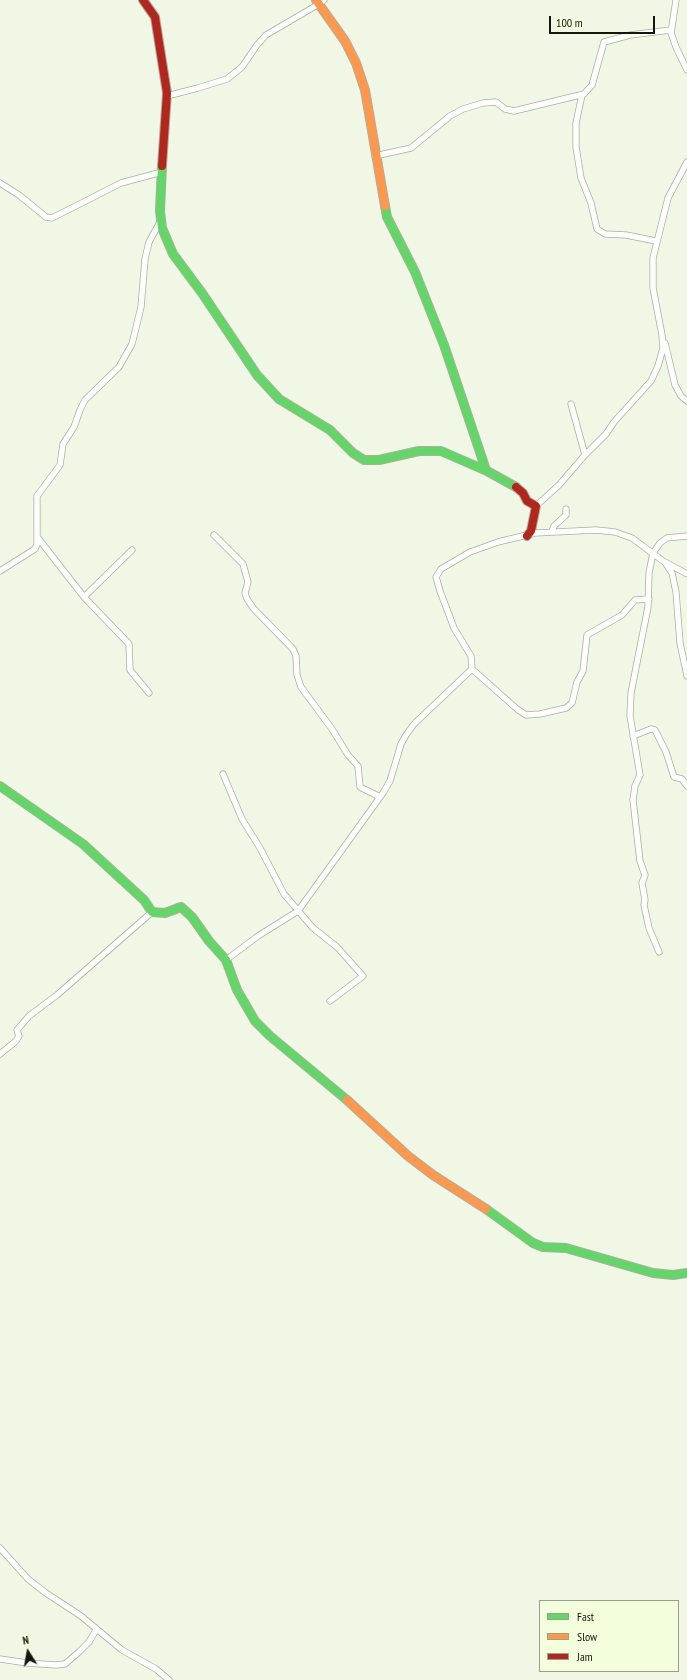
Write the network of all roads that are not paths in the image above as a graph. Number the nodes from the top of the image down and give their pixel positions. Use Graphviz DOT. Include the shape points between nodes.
graph roads {
  1 [pos="143,0"];
  2 [pos="676,0"];
  3 [pos="320,1"];
  4 [pos="671,30"];
  5 [pos="687,70"];
  6 [pos="582,95"];
  7 [pos="167,96"];
  8 [pos="375,156"];
  9 [pos="687,162"];
  10 [pos="162,172"];
  11 [pos="0,182"];
  12 [pos="161,220"];
  13 [pos="656,240"];
  14 [pos="662,335"];
  15 [pos="687,401"];
  16 [pos="571,404"];
  17 [pos="585,455"];
  18 [pos="486,470"];
  19 [pos="536,506"];
  20 [pos="566,510"];
  21 [pos="552,531"];
  22 [pos="35,535"];
  23 [pos="214,535"];
  24 [pos="527,536"];
  25 [pos="687,536"];
  26 [pos="132,550"];
  27 [pos="653,553"];
  28 [pos="663,561"];
  29 [pos="0,571"];
  30 [pos="687,574"];
  31 [pos="84,597"];
  32 [pos="649,599"];
  33 [pos="472,669"];
  34 [pos="687,676"];
  35 [pos="150,693"];
  36 [pos="633,736"];
  37 [pos="222,774"];
  38 [pos="0,786"];
  39 [pos="687,786"];
  40 [pos="380,797"];
  41 [pos="298,911"];
  42 [pos="152,912"];
  43 [pos="659,952"];
  44 [pos="226,960"];
  45 [pos="330,1001"];
  46 [pos="0,1054"];
  47 [pos="687,1273"];
  48 [pos="0,1548"];
  49 [pos="96,1630"];
  50 [pos="0,1659"];
  51 [pos="169,1680"];
  1 -- 7 [label="street" via="155,17"];
  2 -- 4 [label="street"];
  3 -- 7 [label="street" via="266,35 242,68 227,79"];
  3 -- 8 [label="street" via="356,63 365,90"];
  4 -- 5 [label="street"];
  4 -- 6 [label="street" via="630,35 604,42 592,85 587,93"];
  6 -- 8 [label="street" via="514,111 505,110 496,102 488,101 455,113 411,148"];
  6 -- 13 [label="street" via="576,123 576,147 581,178 591,203 597,229 604,234"];
  7 -- 10 [label="street"];
  8 -- 18 [label="street" via="387,217 415,272 442,339"];
  9 -- 13 [label="street" via="668,198"];
  10 -- 11 [label="street" via="121,183 52,218 46,217"];
  10 -- 12 [label="street"];
  12 -- 18 [label="street" via="166,240 177,260 257,375 288,406 330,430 353,453 364,460 379,460 419,451 441,451"];
  12 -- 22 [label="street" via="147,251 135,337 118,367 85,400 74,427 63,444 60,465 39,492 36,502"];
  13 -- 14 [label="street" via="652,276"];
  14 -- 15 [label="street" via="674,385"];
  14 -- 17 [label="street" via="663,348 651,381"];
  16 -- 17 [label="street"];
  17 -- 19 [label="street" via="560,485"];
  18 -- 19 [label="street" via="513,485 527,501"];
  19 -- 24 [label="street" via="531,531"];
  20 -- 21 [label="street" via="566,515"];
  21 -- 24 [label="street"];
  21 -- 27 [label="street" via="615,532 632,538"];
  22 -- 29 [label="street" via="35,548"];
  22 -- 31 [label="street"];
  23 -- 40 [label="street" via="243,564 248,582 245,593 247,599 293,649 301,687 358,766 360,787"];
  24 -- 33 [label="street" via="498,542 470,552 437,574 454,628 471,656"];
  25 -- 27 [label="street" via="667,538 660,542"];
  26 -- 31 [label="street"];
  27 -- 28 [label="street"];
  27 -- 32 [label="street" via="649,573"];
  28 -- 30 [label="street"];
  28 -- 34 [label="street" via="672,573 676,592 680,643"];
  31 -- 35 [label="street" via="129,644 130,670"];
  32 -- 33 [label="street" via="635,600 622,615 587,636 583,671 577,682 572,703 566,708 526,715"];
  32 -- 36 [label="street" via="631,693 630,716"];
  33 -- 40 [label="street" via="414,724 406,735 390,780"];
  36 -- 39 [label="street" via="650,729 655,730 674,777 682,779"];
  36 -- 43 [label="street" via="640,775 633,800 640,861 645,874 642,883 644,905 649,928"];
  37 -- 41 [label="street" via="242,819 274,878"];
  38 -- 42 [label="street" via="83,844 144,900"];
  40 -- 41 [label="street"];
  41 -- 44 [label="street"];
  41 -- 45 [label="street" via="313,928 337,947 363,976"];
  42 -- 44 [label="street" via="165,913 181,906"];
  42 -- 46 [label="street" via="57,995 28,1016 17,1030 20,1036"];
  44 -- 47 [label="street" via="237,990 255,1021 365,1115 418,1165 455,1191 492,1213 525,1238 543,1247 566,1248 653,1273"];
  48 -- 49 [label="street" via="28,1579 82,1616"];
  49 -- 50 [label="street" via="79,1652 65,1664"];
  49 -- 51 [label="street"];
}
